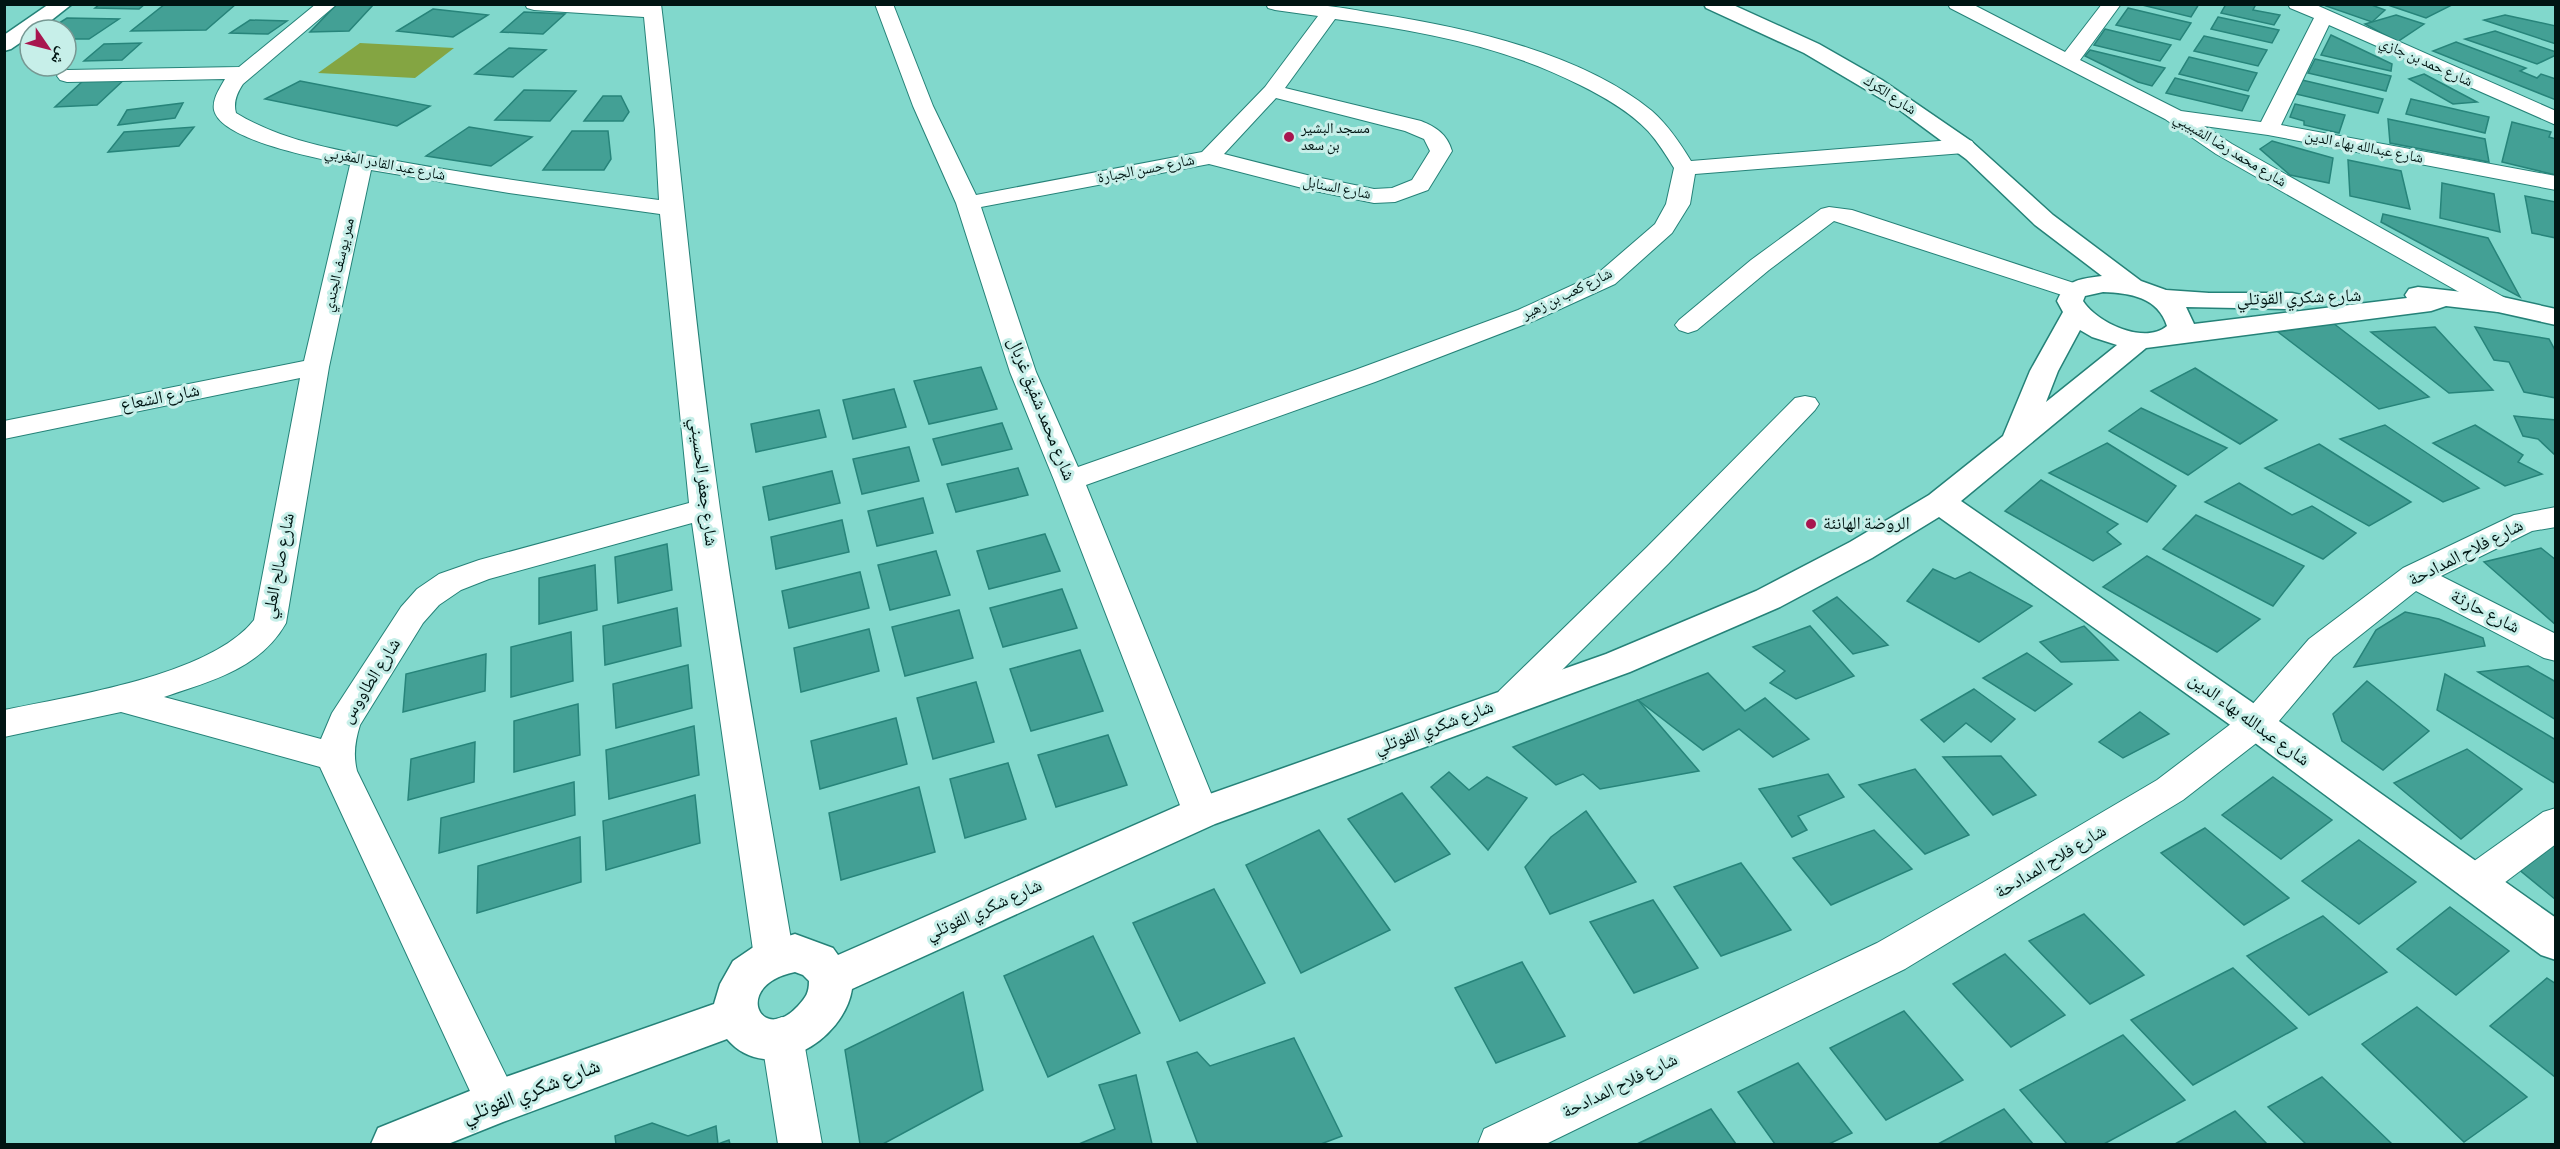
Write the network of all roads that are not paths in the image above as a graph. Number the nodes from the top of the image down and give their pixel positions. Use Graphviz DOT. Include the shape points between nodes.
graph roads {
  1 [pos="63,4"];
  2 [pos="328,4"];
  3 [pos="534,4"];
  4 [pos="884,4"];
  5 [pos="1275,4"];
  6 [pos="1713,4"];
  7 [pos="1957,4"];
  8 [pos="2112,4"];
  9 [pos="2296,4"];
  10 [pos="652,8"];
  11 [pos="1330,13"];
  12 [pos="2324,17"];
  13 [pos="4,45"];
  14 [pos="2069,61"];
  15 [pos="244,73"];
  16 [pos="78,76"];
  17 [pos="1272,91"];
  18 [pos="2172,115"];
  19 [pos="2556,119"];
  20 [pos="2268,129"];
  21 [pos="1964,146"];
  22 [pos="1209,157"];
  23 [pos="362,162"];
  24 [pos="1685,168"];
  25 [pos="2556,183"];
  26 [pos="968,203"];
  27 [pos="671,209"];
  28 [pos="2044,220"];
  29 [pos="2132,286"];
  30 [pos="2078,296"];
  31 [pos="2159,297"];
  32 [pos="2439,298"];
  33 [pos="2498,304"];
  34 [pos="2556,317"];
  35 [pos="1688,325"];
  36 [pos="2175,334"];
  37 [pos="2138,340"];
  38 [pos="316,367"];
  39 [pos="1804,404"];
  40 [pos="4,430"];
  41 [pos="2016,441"];
  42 [pos="1069,480"];
  43 [pos="1940,502"];
  44 [pos="705,509"];
  45 [pos="2556,517"];
  46 [pos="2414,576"];
  47 [pos="2556,649"];
  48 [pos="121,699"];
  49 [pos="1510,700"];
  50 [pos="4,724"];
  51 [pos="2256,724"];
  52 [pos="335,757"];
  53 [pos="1201,813"];
  54 [pos="2556,823"];
  55 [pos="2474,883"];
  56 [pos="2556,942"];
  57 [pos="774,957"];
  58 [pos="831,978"];
  59 [pos="736,1016"];
  60 [pos="782,1036"];
  61 [pos="497,1102"];
  62 [pos="394,1144"];
  63 [pos="800,1144"];
  64 [pos="1500,1144"];
  1 -- 13 [label="street"];
  2 -- 15 [label="street, شارع عبد القادر المغربي"];
  3 -- 10 [label="street"];
  4 -- 26 [label="street, شارع محمد شفيق غربال" via="923,106"];
  5 -- 11 [label="street"];
  6 -- 21 [label="street, شارع الكرك" via="1844,65"];
  7 -- 14 [label="street, شارع محمد رضا الشبيبي"];
  8 -- 14 [label="street"];
  9 -- 12 [label="street, شارع حمد بن جازي"];
  10 -- 27 [label="street, شارع جعفر الحسيني"];
  11 -- 17 [label="street, شارع حسن الجبارة"];
  11 -- 24 [label="street" via="1459,33 1514,48 1569,70 1618,97 1649,120"];
  12 -- 19 [label="street, شارع حمد بن جازي"];
  12 -- 20 [label="street"];
  14 -- 18 [label="street, شارع محمد رضا الشبيبي"];
  15 -- 16 [label="street"];
  15 -- 23 [label="street, شارع عبد القادر المغربي" via="226,94 224,106 229,119 242,129"];
  17 -- 22 [label="street, شارع حسن الجبارة"];
  17 -- 22 [label="street, شارع السنابل" via="1413,126 1431,134 1439,142 1441,152 1420,185 1395,195 1374,196"];
  18 -- 20 [label="street, شارع عبدالله بهاء الدين"];
  18 -- 33 [label="street, شارع محمد رضا الشبيبي"];
  20 -- 25 [label="street, شارع عبدالله بهاء الدين"];
  21 -- 24 [label="street"];
  21 -- 28 [label="street, شارع الكرك"];
  22 -- 26 [label="street, شارع حسن الجبارة"];
  23 -- 27 [label="street, شارع عبد القادر المغربي"];
  23 -- 38 [label="street, ممر يوسف الجندي"];
  24 -- 42 [label="street, شارع كعب بن زهير" via="1678,204 1664,228 1606,279 1527,315 1365,376"];
  26 -- 42 [label="street, شارع محمد شفيق غربال" via="1023,372"];
  27 -- 44 [label="street, شارع جعفر الحسيني"];
  28 -- 29 [label="street, شارع الكرك"];
  28 -- 30 [label="street, شارع الكرك"];
  29 -- 30 [label="street" via="2105,283"];
  29 -- 31 [label="street"];
  30 -- 35 [label="street" via="1844,215 1829,214"];
  30 -- 37 [label="street" via="2101,330"];
  30 -- 41 [label="street, شارع شكري القوتلي"];
  31 -- 32 [label="street, شارع شكري القوتلي" via="2239,302 2422,294"];
  31 -- 36 [label="street" via="2180,316 2181,326"];
  32 -- 33 [label="street, شارع شكري القوتلي"];
  32 -- 36 [label="street, شارع شكري القوتلي" via="2431,303"];
  33 -- 34 [label="street, شارع شكري القوتلي"];
  36 -- 37 [label="street, شارع شكري القوتلي"];
  37 -- 41 [label="street, شارع شكري القوتلي"];
  38 -- 40 [label="street, شارع الشعاع"];
  38 -- 48 [label="street, شارع صالح العلي" via="270,623 257,639 224,662"];
  39 -- 49 [label="street"];
  41 -- 43 [label="street, شارع شكري القوتلي"];
  42 -- 53 [label="street, شارع محمد شفيق غربال"];
  43 -- 49 [label="street, شارع شكري القوتلي" via="1861,550 1768,599 1618,663"];
  43 -- 51 [label="street, شارع عبدالله بهاء الدين"];
  44 -- 52 [label="street, شارع الطاووس" via="479,570 450,582 428,597 412,615 344,722"];
  44 -- 57 [label="street, شارع جعفر الحسيني"];
  45 -- 46 [label="street, شارع فلاح المدادحة" via="2524,522"];
  46 -- 47 [label="street, شارع حارثة"];
  46 -- 51 [label="street, شارع فلاح المدادحة" via="2321,648"];
  48 -- 50 [label="street, شارع صالح العلي"];
  48 -- 52 [label="street"];
  49 -- 53 [label="street, شارع شكري القوتلي"];
  51 -- 55 [label="street, شارع عبدالله بهاء الدين"];
  51 -- 64 [label="street, شارع فلاح المدادحة" via="2170,790 1891,956"];
  52 -- 61 [label="street"];
  53 -- 58 [label="street, شارع شكري القوتلي"];
  54 -- 55 [label="street"];
  55 -- 56 [label="street, شارع عبدالله بهاء الدين"];
  57 -- 58 [label="street" via="795,953 812,956 825,966"];
  57 -- 59 [label="street" via="742,981 735,999"];
  58 -- 60 [label="street" via="824,1008 813,1022 796,1033"];
  59 -- 60 [label="street" via="745,1030 759,1037 770,1040"];
  59 -- 61 [label="street, شارع شكري القوتلي"];
  60 -- 63 [label="street"];
  61 -- 62 [label="street, شارع شكري القوتلي"];
}
